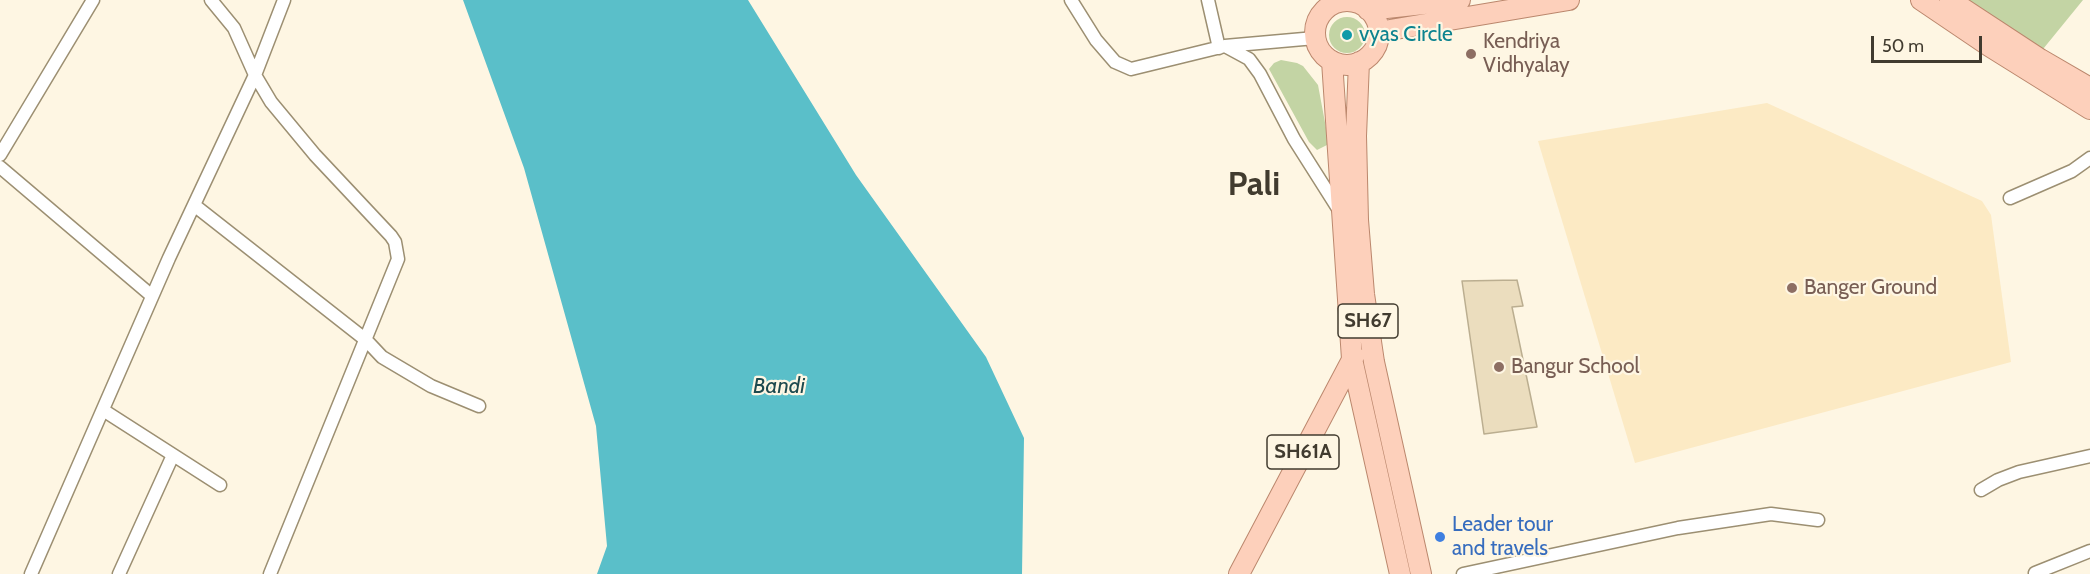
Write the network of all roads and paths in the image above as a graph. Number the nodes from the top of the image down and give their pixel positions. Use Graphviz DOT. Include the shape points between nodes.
graph roads {
  1 [pos="93,0"];
  2 [pos="211,0"];
  3 [pos="284,0"];
  4 [pos="1071,0"];
  5 [pos="1208,0"];
  6 [pos="1569,0"];
  7 [pos="1921,0"];
  8 [pos="1950,0"];
  9 [pos="1344,1"];
  10 [pos="1461,4"];
  11 [pos="1368,10"];
  12 [pos="1378,32"];
  13 [pos="1315,38"];
  14 [pos="1222,47"];
  15 [pos="1332,61"];
  16 [pos="1359,62"];
  17 [pos="255,75"];
  18 [pos="2090,88"];
  19 [pos="2090,109"];
  20 [pos="0,155"];
  21 [pos="2090,158"];
  22 [pos="0,167"];
  23 [pos="2010,198"];
  24 [pos="194,205"];
  25 [pos="1341,214"];
  26 [pos="152,296"];
  27 [pos="1369,333"];
  28 [pos="366,340"];
  29 [pos="1352,359"];
  30 [pos="478,406"];
  31 [pos="103,410"];
  32 [pos="173,455"];
  33 [pos="2090,456"];
  34 [pos="220,485"];
  35 [pos="1982,490"];
  36 [pos="1818,520"];
  37 [pos="2090,551"];
  38 [pos="2035,573"];
  39 [pos="31,574"];
  40 [pos="119,574"];
  41 [pos="270,574"];
  42 [pos="1239,574"];
  43 [pos="1400,574"];
  44 [pos="1421,574"];
  45 [pos="1463,574"];
  1 -- 20 [label="street"];
  2 -- 17 [label="street" via="234,28"];
  3 -- 17 [label="street"];
  4 -- 14 [label="street" via="1115,62 1131,69"];
  5 -- 14 [label="street"];
  6 -- 10 [label="main road"];
  7 -- 19 [label="main road"];
  8 -- 18 [label="main road"];
  9 -- 11 [label="main road"];
  9 -- 13 [label="main road" via="1322,13"];
  10 -- 11 [label="main road"];
  10 -- 12 [label="main road"];
  11 -- 12 [label="main road"];
  12 -- 16 [label="main road" via="1373,50"];
  13 -- 14 [label="street"];
  13 -- 15 [label="main road"];
  14 -- 25 [label="street" via="1249,59 1260,74 1294,139"];
  15 -- 16 [label="main road"];
  15 -- 25 [label="main road, SH67"];
  16 -- 27 [label="main road, SH67" via="1358,219"];
  17 -- 24 [label="street"];
  17 -- 28 [label="street" via="271,102 315,155 395,242 396,266"];
  21 -- 23 [label="street" via="2072,171"];
  22 -- 26 [label="street"];
  24 -- 26 [label="street"];
  24 -- 28 [label="street"];
  25 -- 29 [label="main road, SH67"];
  26 -- 31 [label="street"];
  27 -- 29 [label="main road, SH61A"];
  27 -- 44 [label="main road, SH67"];
  28 -- 30 [label="street" via="401,370"];
  28 -- 41 [label="street"];
  29 -- 42 [label="main road, SH61A"];
  29 -- 43 [label="main road, SH67"];
  31 -- 32 [label="street"];
  31 -- 39 [label="street"];
  32 -- 34 [label="street"];
  32 -- 40 [label="street"];
  33 -- 35 [label="street" via="2019,472"];
  36 -- 45 [label="street" via="1771,514 1678,528"];
  37 -- 38 [label="street"];
}
